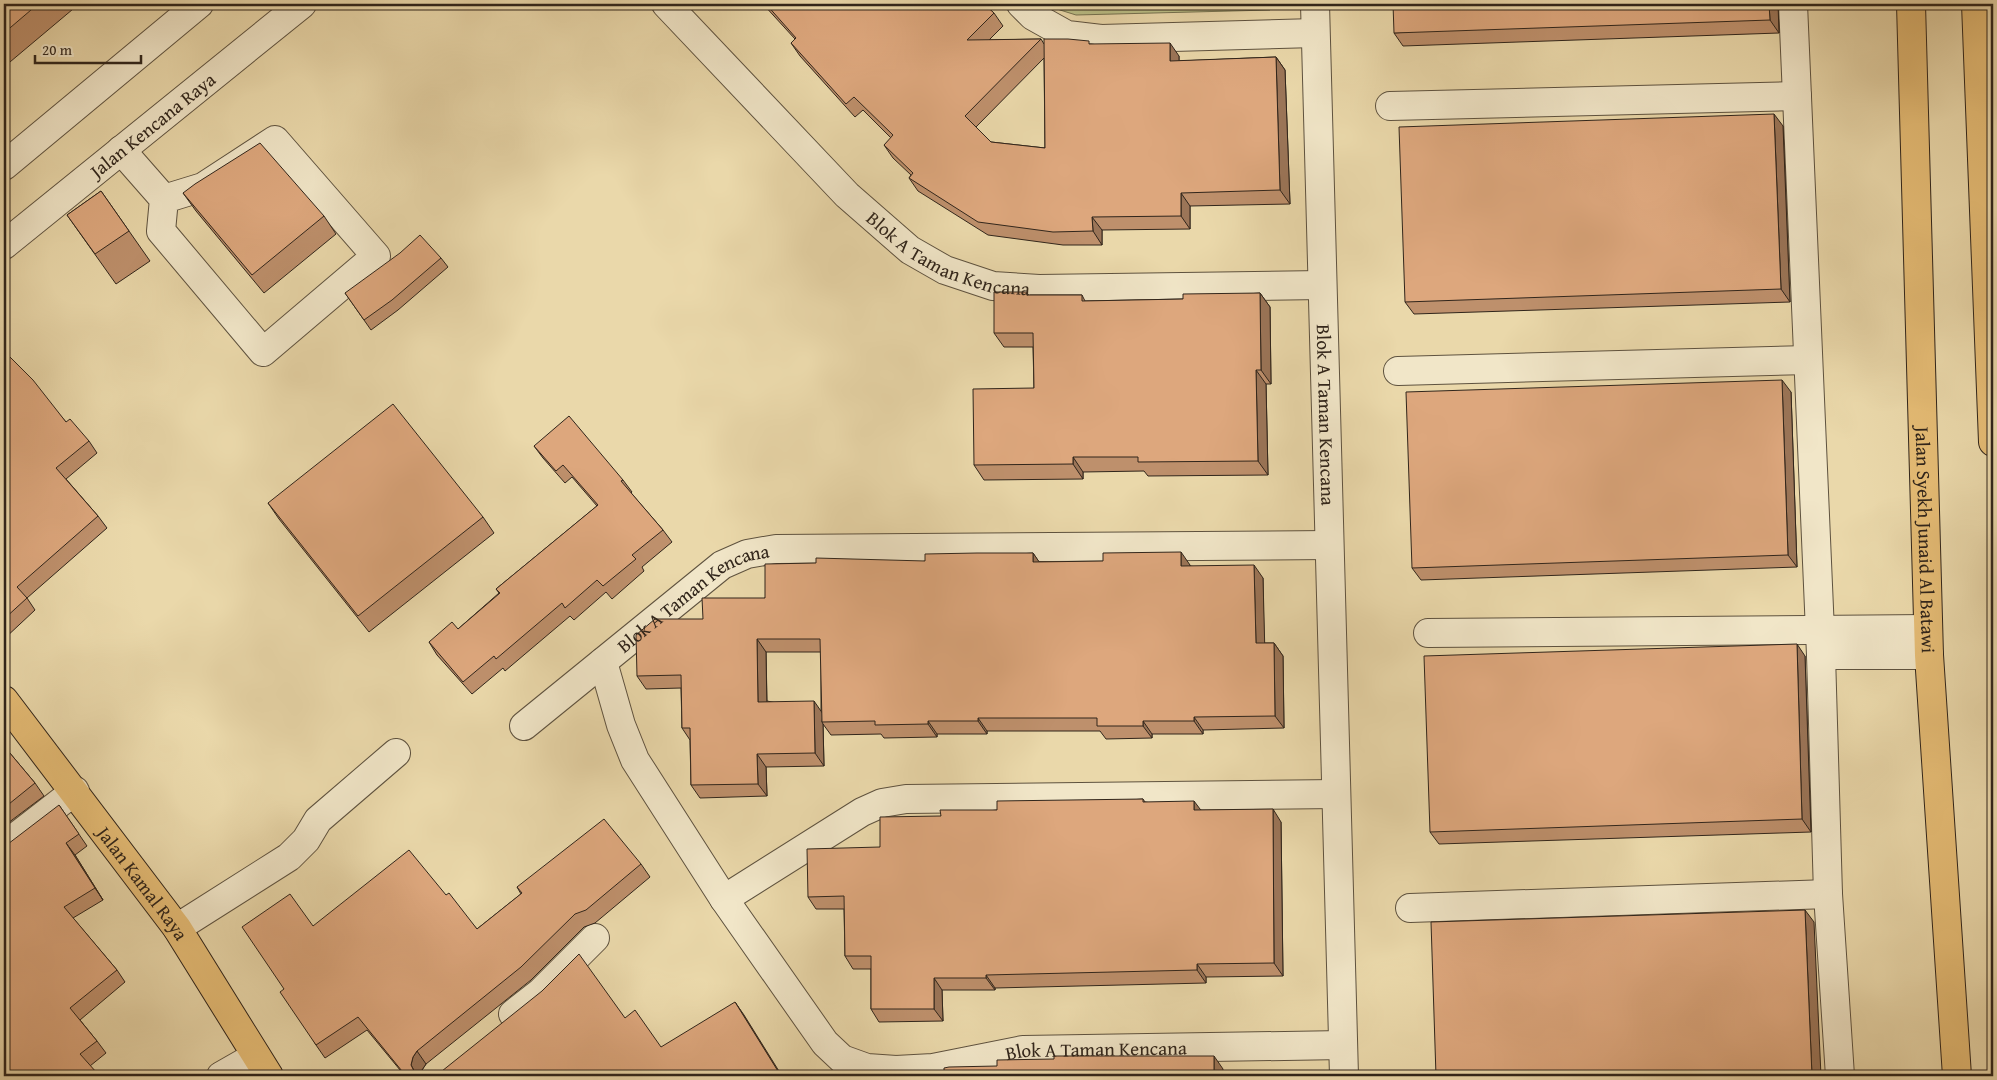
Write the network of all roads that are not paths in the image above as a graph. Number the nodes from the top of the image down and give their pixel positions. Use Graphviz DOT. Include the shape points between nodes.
graph roads {
  1 [pos="198,4"];
  2 [pos="302,4"];
  3 [pos="666,4"];
  4 [pos="1021,4"];
  5 [pos="1315,4"];
  6 [pos="1794,4"];
  7 [pos="1911,4"];
  8 [pos="1976,4"];
  9 [pos="1315,33"];
  10 [pos="1797,96"];
  11 [pos="1390,106"];
  12 [pos="121,150"];
  13 [pos="4,166"];
  14 [pos="164,199"];
  15 [pos="4,245"];
  16 [pos="1322,285"];
  17 [pos="1808,360"];
  18 [pos="1398,371"];
  19 [pos="1993,442"];
  20 [pos="1330,545"];
  21 [pos="1428,633"];
  22 [pos="1820,642"];
  23 [pos="1928,642"];
  24 [pos="603,662"];
  25 [pos="4,700"];
  26 [pos="524,726"];
  27 [pos="396,753"];
  28 [pos="75,791"];
  29 [pos="1336,794"];
  30 [pos="4,846"];
  31 [pos="1828,894"];
  32 [pos="724,899"];
  33 [pos="1410,908"];
  34 [pos="177,928"];
  35 [pos="595,938"];
  36 [pos="496,1028"];
  37 [pos="1343,1045"];
  38 [pos="262,1066"];
  39 [pos="221,1076"];
  40 [pos="1344,1076"];
  41 [pos="1840,1076"];
  42 [pos="1957,1076"];
  1 -- 13 [label="street"];
  2 -- 12 [label="street, Jalan Kencana Raya"];
  3 -- 16 [label="street, Blok A Taman Kencana" via="847,195 910,250 945,270 993,286 1039,289"];
  4 -- 9 [label="street" via="1033,16 1067,35 1101,39"];
  5 -- 9 [label="street, Blok A Taman Kencana"];
  6 -- 10 [label="street"];
  7 -- 23 [label="main road, Jalan Syekh Junaid Al Batawi"];
  8 -- 19 [label="main road"];
  9 -- 16 [label="street, Blok A Taman Kencana"];
  10 -- 11 [label="street"];
  10 -- 17 [label="street"];
  12 -- 14 [label="street"];
  12 -- 15 [label="street, Jalan Kencana Raya"];
  14 -- 14 [label="street" via="202,187 275,140 376,256 263,352 161,231"];
  16 -- 20 [label="street, Blok A Taman Kencana"];
  17 -- 18 [label="street"];
  17 -- 22 [label="street"];
  20 -- 24 [label="street, Blok A Taman Kencana" via="776,549 747,554 722,565"];
  20 -- 29 [label="street, Blok A Taman Kencana"];
  21 -- 22 [label="street"];
  22 -- 23 [label="street"];
  22 -- 31 [label="street"];
  23 -- 42 [label="main road, Jalan Syekh Junaid Al Batawi"];
  24 -- 26 [label="street, Blok A Taman Kencana"];
  24 -- 32 [label="street, Blok A Taman Kencana" via="621,726 635,760"];
  25 -- 28 [label="main road, Jalan Kamal Raya"];
  27 -- 34 [label="street" via="318,820 306,840 289,857"];
  28 -- 30 [label="street"];
  28 -- 34 [label="main road, Jalan Kamal Raya"];
  29 -- 32 [label="street" via="906,799 882,803 862,812"];
  29 -- 37 [label="street, Blok A Taman Kencana"];
  31 -- 33 [label="street"];
  31 -- 41 [label="street"];
  32 -- 37 [label="street, Blok A Taman Kencana" via="825,1043 842,1059 867,1068 933,1068 1023,1050 1055,1048"];
  34 -- 38 [label="main road, Jalan Kamal Raya"];
  35 -- 36 [label="street" via="541,992"];
  37 -- 40 [label="street, Blok A Taman Kencana"];
  38 -- 39 [label="street"];
}
